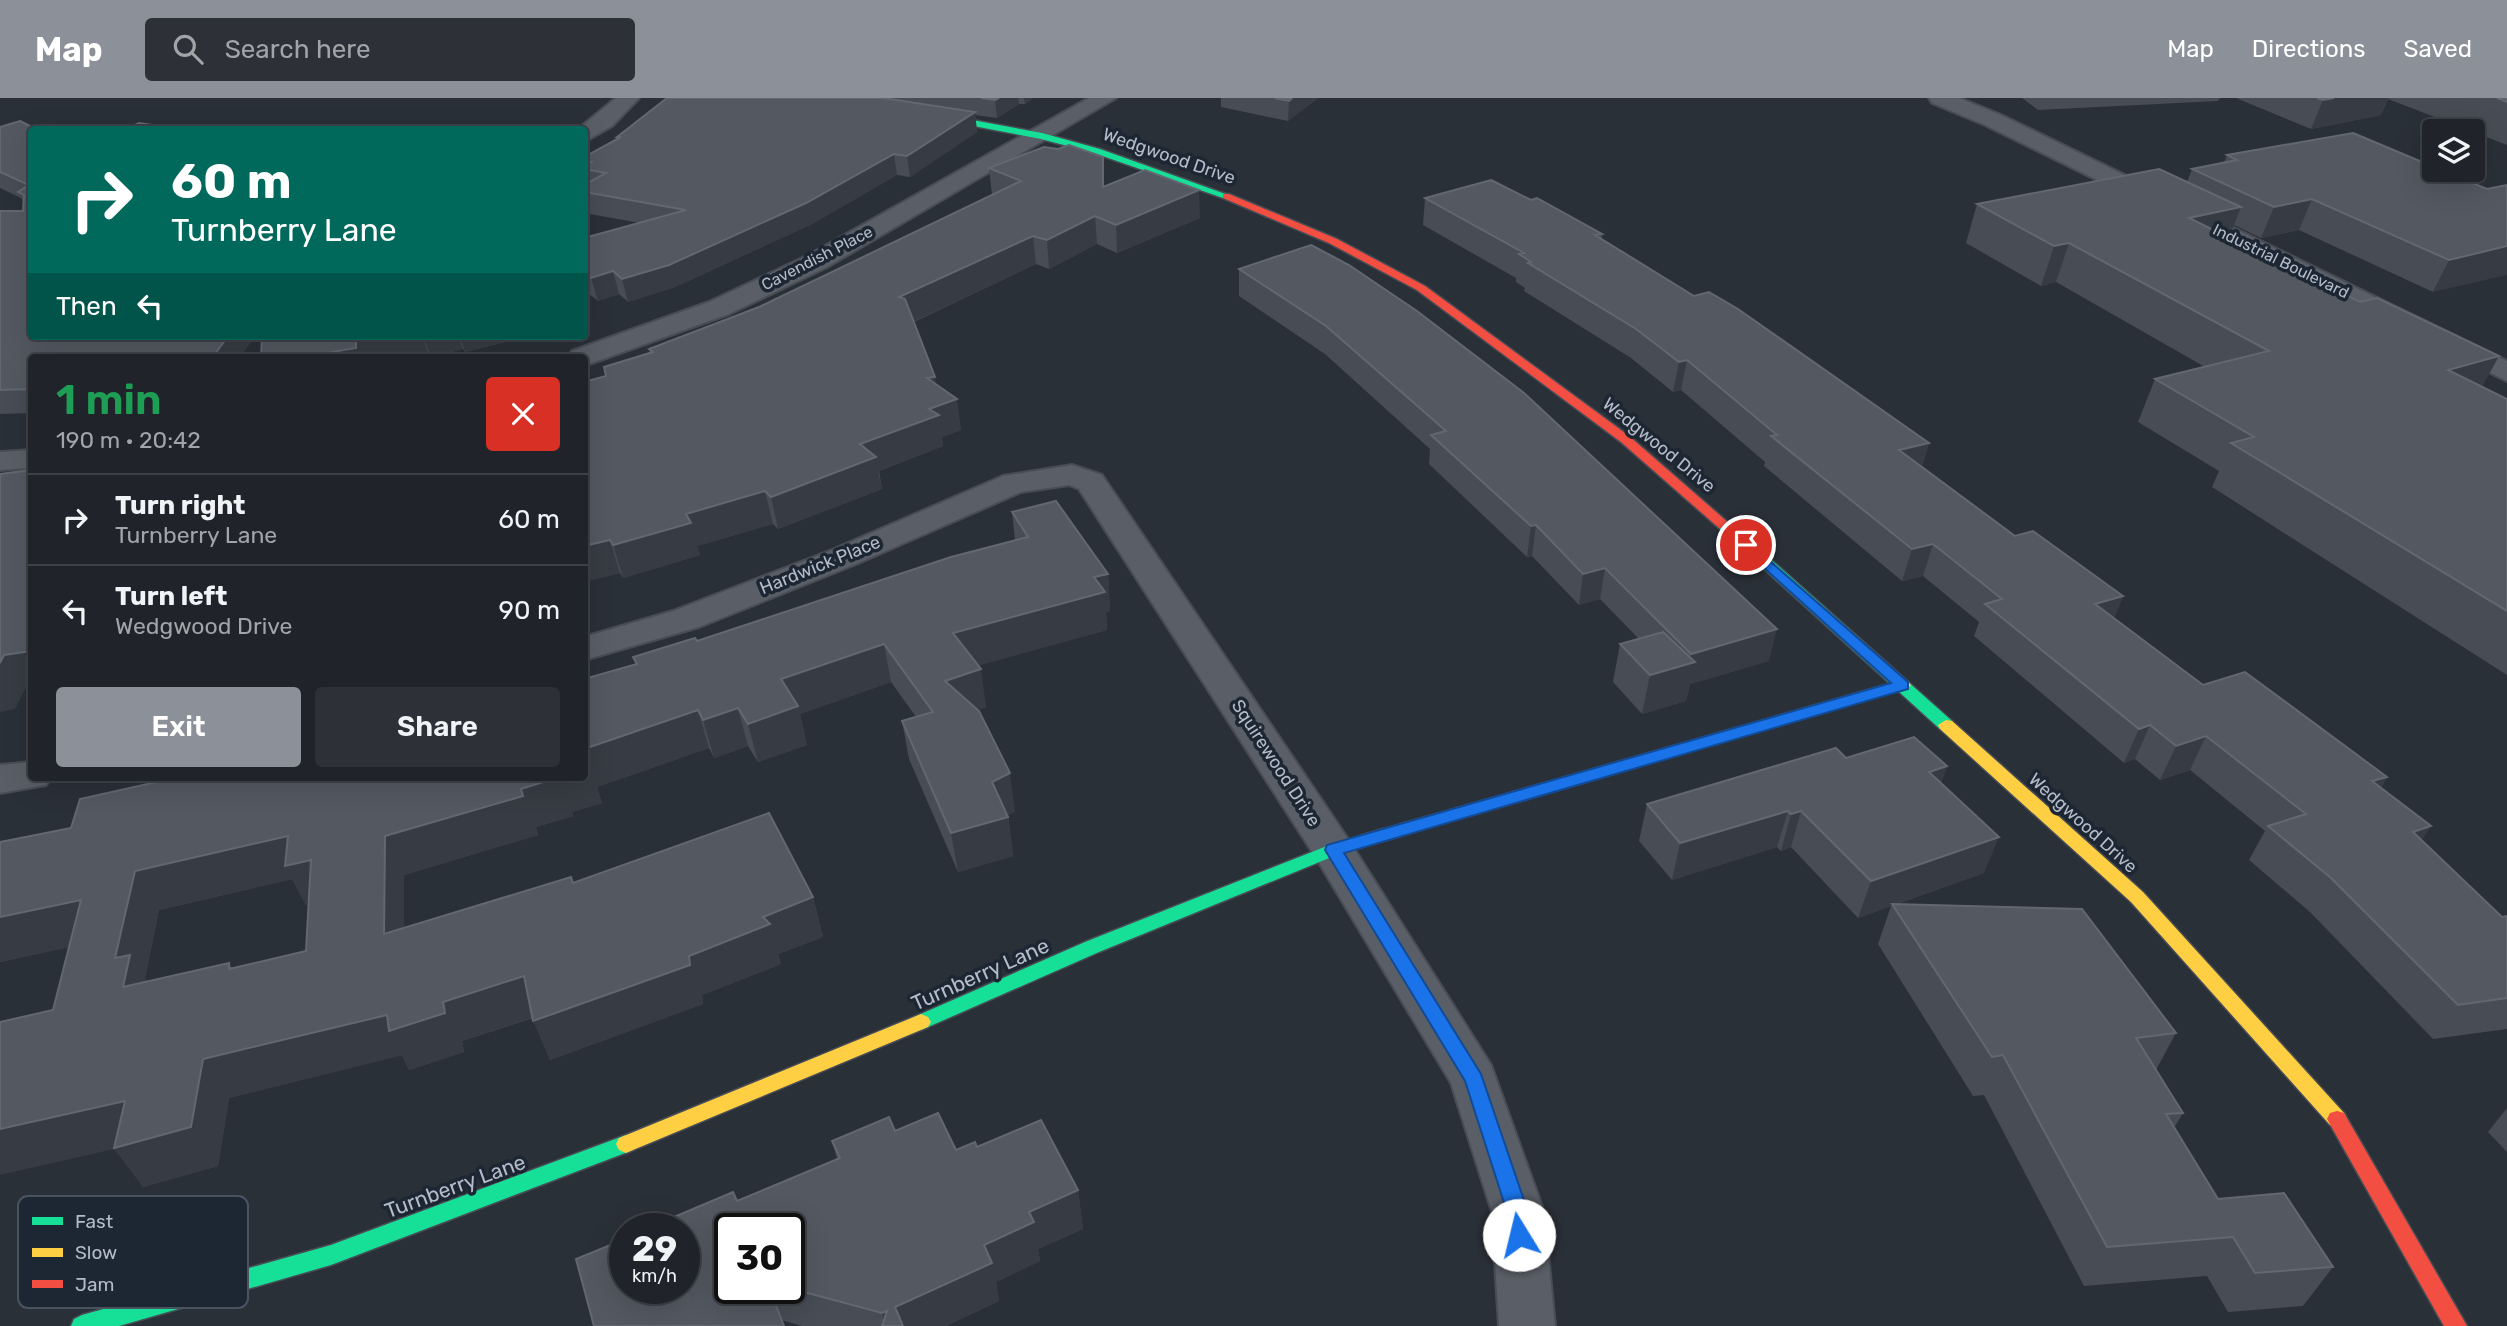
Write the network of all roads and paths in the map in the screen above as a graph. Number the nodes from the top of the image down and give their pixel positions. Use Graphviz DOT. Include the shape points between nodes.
graph roads {
  1 [pos="628,98"];
  2 [pos="1105,98"];
  3 [pos="1940,98"];
  4 [pos="906,111"];
  5 [pos="588,132"];
  6 [pos="1042,136"];
  7 [pos="588,355"];
  8 [pos="2507,372"];
  9 [pos="28,459"];
  10 [pos="0,461"];
  11 [pos="1054,478"];
  12 [pos="588,648"];
  13 [pos="1903,685"];
  14 [pos="28,776"];
  15 [pos="0,779"];
  16 [pos="1333,850"];
  17 [pos="248,1279"];
  18 [pos="145,1308"];
  19 [pos="82,1326"];
  20 [pos="1527,1326"];
  21 [pos="2456,1326"];
  1 -- 5 [label="street"];
  2 -- 6 [label="street, Cavendish Place"];
  3 -- 8 [label="street, Industrial Boulevard"];
  4 -- 6 [label="street, Wedgwood Drive"];
  6 -- 7 [label="street, Cavendish Place" via="818,261 731,302"];
  6 -- 13 [label="street, Wedgwood Drive" via="1261,208 1421,288 1625,439"];
  9 -- 10 [label="street"];
  11 -- 12 [label="street, Hardwick Place" via="1014,483 686,619"];
  11 -- 16 [label="street, Squirewood Drive" via="1072,475 1091,482"];
  13 -- 16 [label="street, Turnberry Lane"];
  13 -- 21 [label="street, Wedgwood Drive" via="2137,897 2337,1119"];
  14 -- 15 [label="street"];
  16 -- 17 [label="street, Turnberry Lane" via="583,1161 331,1255"];
  16 -- 20 [label="street, Squirewood Drive" via="1474,1079 1518,1212"];
  18 -- 19 [label="street, Turnberry Lane"];
}
